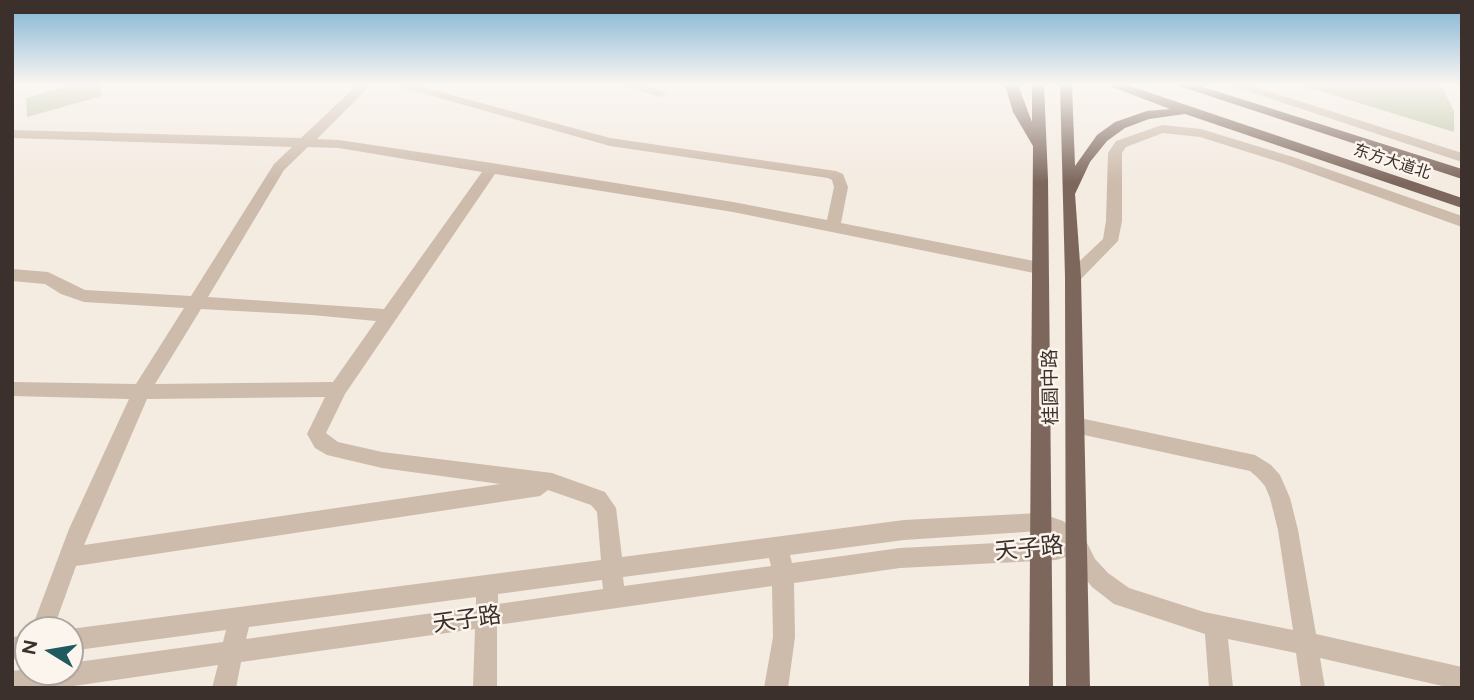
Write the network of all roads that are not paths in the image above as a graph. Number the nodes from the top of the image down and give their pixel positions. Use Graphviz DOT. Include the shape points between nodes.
graph roads {
  1 [pos="330,118"];
  2 [pos="520,118"];
  3 [pos="1023,118"];
  4 [pos="1039,118"];
  5 [pos="1067,118"];
  6 [pos="1141,118"];
  7 [pos="1204,118"];
  8 [pos="1274,118"];
  9 [pos="1283,118"];
  10 [pos="1337,118"];
  11 [pos="14,136"];
  12 [pos="1264,137"];
  13 [pos="304,142"];
  14 [pos="1040,146"];
  15 [pos="1462,158"];
  16 [pos="492,168"];
  17 [pos="1462,174"];
  18 [pos="1068,195"];
  19 [pos="1462,203"];
  20 [pos="1462,222"];
  21 [pos="833,227"];
  22 [pos="1039,268"];
  23 [pos="12,275"];
  24 [pos="1073,277"];
  25 [pos="195,303"];
  26 [pos="389,316"];
  27 [pos="12,389"];
  28 [pos="338,389"];
  29 [pos="141,392"];
  30 [pos="1075,425"];
  31 [pos="552,482"];
  32 [pos="1040,522"];
  33 [pos="1077,544"];
  34 [pos="778,546"];
  35 [pos="1041,551"];
  36 [pos="69,557"];
  37 [pos="612,568"];
  38 [pos="783,575"];
  39 [pos="487,585"];
  40 [pos="614,599"];
  41 [pos="47,616"];
  42 [pos="488,617"];
  43 [pos="240,618"];
  44 [pos="1215,625"];
  45 [pos="84,638"];
  46 [pos="1307,644"];
  47 [pos="233,652"];
  48 [pos="84,670"];
  49 [pos="1462,679"];
  50 [pos="224,688"];
  51 [pos="485,688"];
  52 [pos="776,688"];
  53 [pos="1041,688"];
  54 [pos="1078,688"];
  55 [pos="1221,688"];
  56 [pos="1313,688"];
  1 -- 13 [label="street"];
  2 -- 21 [label="street" via="610,142 831,174 838,177 841,187"];
  3 -- 14 [label="main road"];
  4 -- 14 [label="main road, 桂圆中路"];
  5 -- 18 [label="main road, 桂圆中路"];
  6 -- 18 [label="main road" via="1102,138 1084,161"];
  7 -- 12 [label="main road, 东方大道北"];
  8 -- 12 [label="main road"];
  9 -- 17 [label="main road, 东方大道北"];
  10 -- 15 [label="street"];
  11 -- 13 [label="street"];
  12 -- 19 [label="main road, 东方大道北"];
  13 -- 16 [label="street"];
  13 -- 25 [label="street" via="279,167"];
  14 -- 22 [label="main road, 桂圆中路"];
  16 -- 21 [label="street"];
  16 -- 26 [label="street"];
  18 -- 24 [label="main road, 桂圆中路"];
  20 -- 24 [label="street" via="1201,133 1162,129 1121,144 1115,153 1110,241"];
  21 -- 22 [label="street"];
  22 -- 32 [label="main road, 桂圆中路"];
  23 -- 25 [label="street" via="48,278 84,296"];
  24 -- 30 [label="main road, 桂圆中路"];
  25 -- 26 [label="street"];
  25 -- 29 [label="street"];
  26 -- 28 [label="street"];
  27 -- 29 [label="street"];
  28 -- 29 [label="street"];
  28 -- 31 [label="street" via="316,434 334,449 382,460"];
  29 -- 36 [label="street"];
  30 -- 33 [label="main road, 桂圆中路"];
  30 -- 46 [label="street" via="1255,464 1264,471 1280,498 1288,530"];
  31 -- 36 [label="street"];
  31 -- 37 [label="street" via="598,498 606,508"];
  32 -- 33 [label="street, 天子路"];
  32 -- 34 [label="street, 天子路" via="904,530"];
  32 -- 35 [label="main road, 桂圆中路"];
  33 -- 35 [label="street, 天子路"];
  33 -- 44 [label="street" via="1100,580 1122,596"];
  33 -- 54 [label="main road, 桂圆中路"];
  34 -- 37 [label="street, 天子路"];
  34 -- 38 [label="street"];
  35 -- 38 [label="street, 天子路" via="900,558"];
  35 -- 53 [label="main road, 桂圆中路"];
  36 -- 41 [label="street"];
  37 -- 39 [label="street, 天子路"];
  37 -- 40 [label="street"];
  38 -- 40 [label="street, 天子路"];
  38 -- 52 [label="street" via="784,637"];
  39 -- 42 [label="street"];
  39 -- 43 [label="street, 天子路"];
  40 -- 42 [label="street, 天子路"];
  42 -- 47 [label="street, 天子路"];
  42 -- 51 [label="street"];
  43 -- 45 [label="street, 天子路"];
  43 -- 47 [label="street"];
  44 -- 46 [label="street"];
  44 -- 55 [label="street"];
  46 -- 49 [label="street"];
  46 -- 56 [label="street"];
  47 -- 48 [label="street, 天子路"];
  47 -- 50 [label="street"];
}
